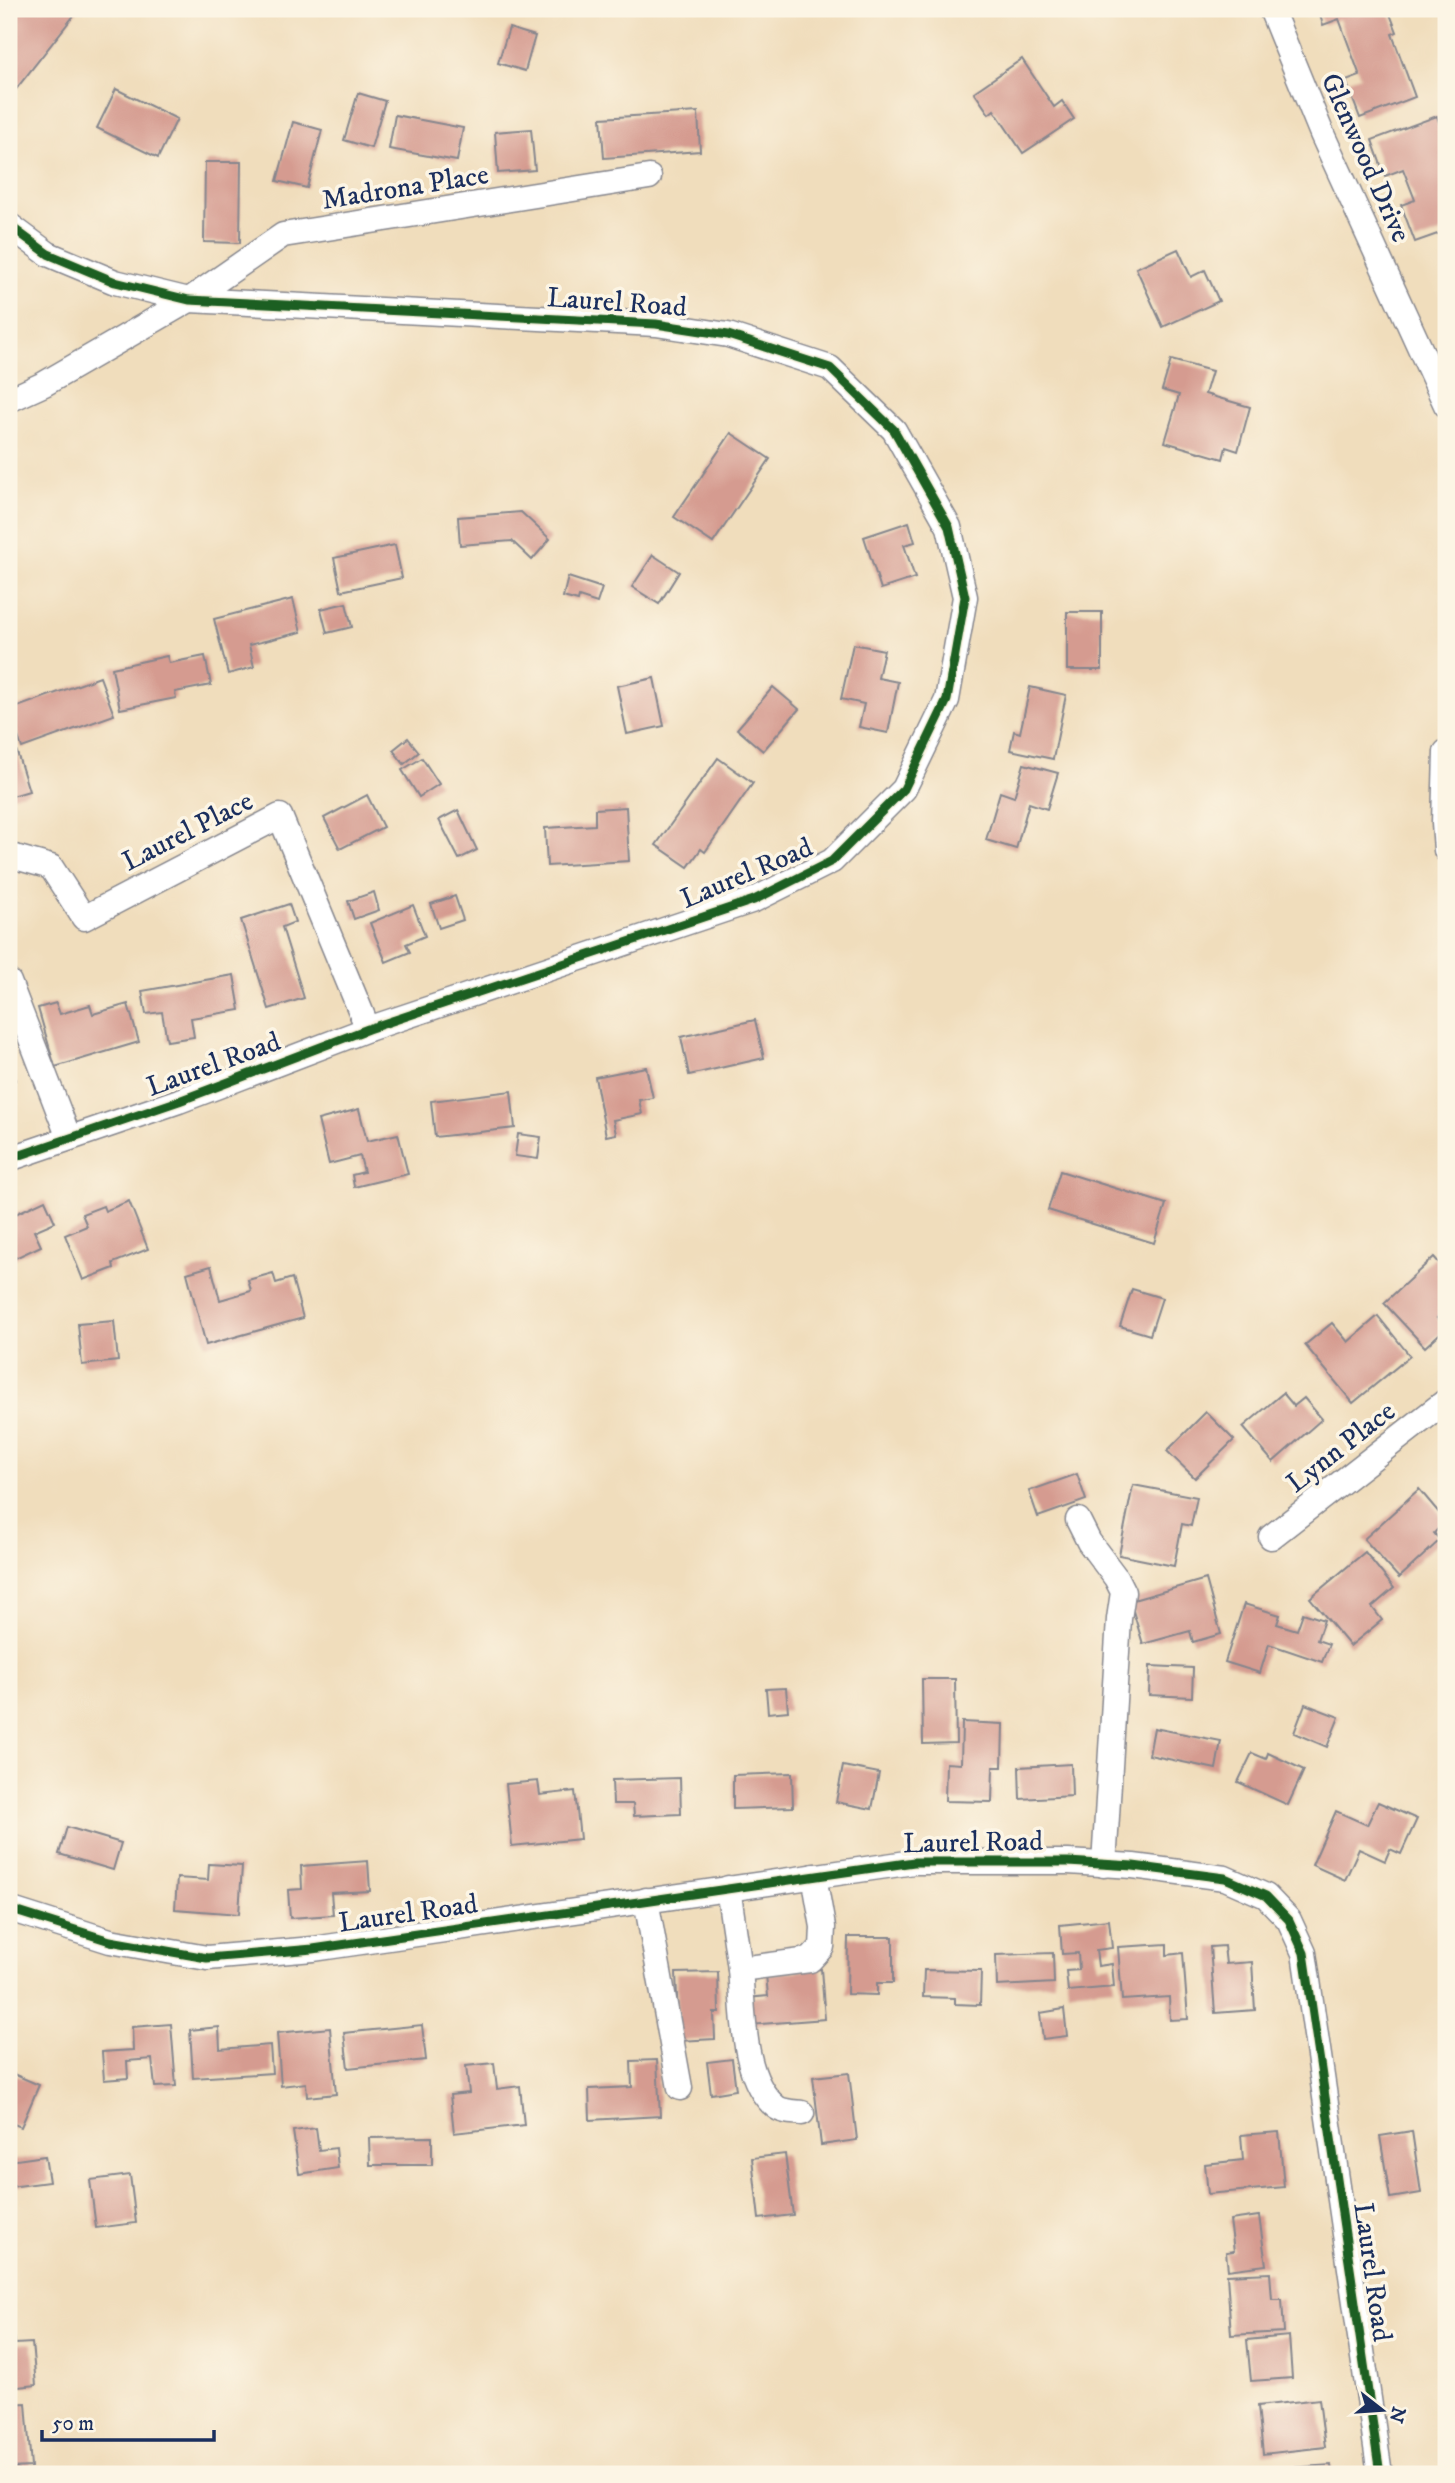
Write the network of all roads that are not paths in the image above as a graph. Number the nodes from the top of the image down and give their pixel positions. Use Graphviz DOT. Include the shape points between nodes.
graph roads {
  1 [pos="1271,9"];
  2 [pos="649,177"];
  3 [pos="9,225"];
  4 [pos="189,300"];
  5 [pos="9,400"];
  6 [pos="1446,405"];
  7 [pos="1446,751"];
  8 [pos="1446,850"];
  9 [pos="9,858"];
  10 [pos="9,982"];
  11 [pos="368,1029"];
  12 [pos="69,1138"];
  13 [pos="9,1159"];
  14 [pos="1446,1401"];
  15 [pos="1078,1520"];
  16 [pos="1271,1537"];
  17 [pos="1104,1865"];
  18 [pos="814,1876"];
  19 [pos="728,1888"];
  20 [pos="646,1900"];
  21 [pos="10,1914"];
  22 [pos="740,1969"];
  23 [pos="680,2088"];
  24 [pos="802,2113"];
  25 [pos="1380,2474"];
  1 -- 6 [label="street, Glenwood Drive" via="1321,134"];
  2 -- 4 [label="street, Madrona Place" via="284,235"];
  3 -- 4 [label="street, Laurel Road" via="48,254 93,273"];
  4 -- 5 [label="street, Madrona Place"];
  4 -- 11 [label="street, Laurel Road" via="656,324 728,335 830,368 894,430 950,527 965,597 947,700 904,789 831,861 754,900"];
  7 -- 8 [label="street"];
  9 -- 11 [label="street, Laurel Place" via="51,867 84,918 281,816"];
  10 -- 12 [label="street"];
  11 -- 12 [label="street, Laurel Road"];
  12 -- 13 [label="street, Laurel Road"];
  14 -- 16 [label="street, Lynn Place"];
  15 -- 17 [label="street" via="1123,1592"];
  17 -- 18 [label="street, Laurel Road" via="914,1862"];
  17 -- 25 [label="street, Laurel Road" via="1225,1878 1266,1896 1289,1920 1304,1953"];
  18 -- 19 [label="street, Laurel Road"];
  18 -- 22 [label="street" via="822,1947 810,1960"];
  19 -- 20 [label="street, Laurel Road"];
  19 -- 22 [label="street"];
  20 -- 21 [label="street, Laurel Road" via="313,1949 208,1958 110,1941"];
  20 -- 23 [label="street"];
  22 -- 24 [label="street" via="751,2068 761,2090 778,2109"];
}
